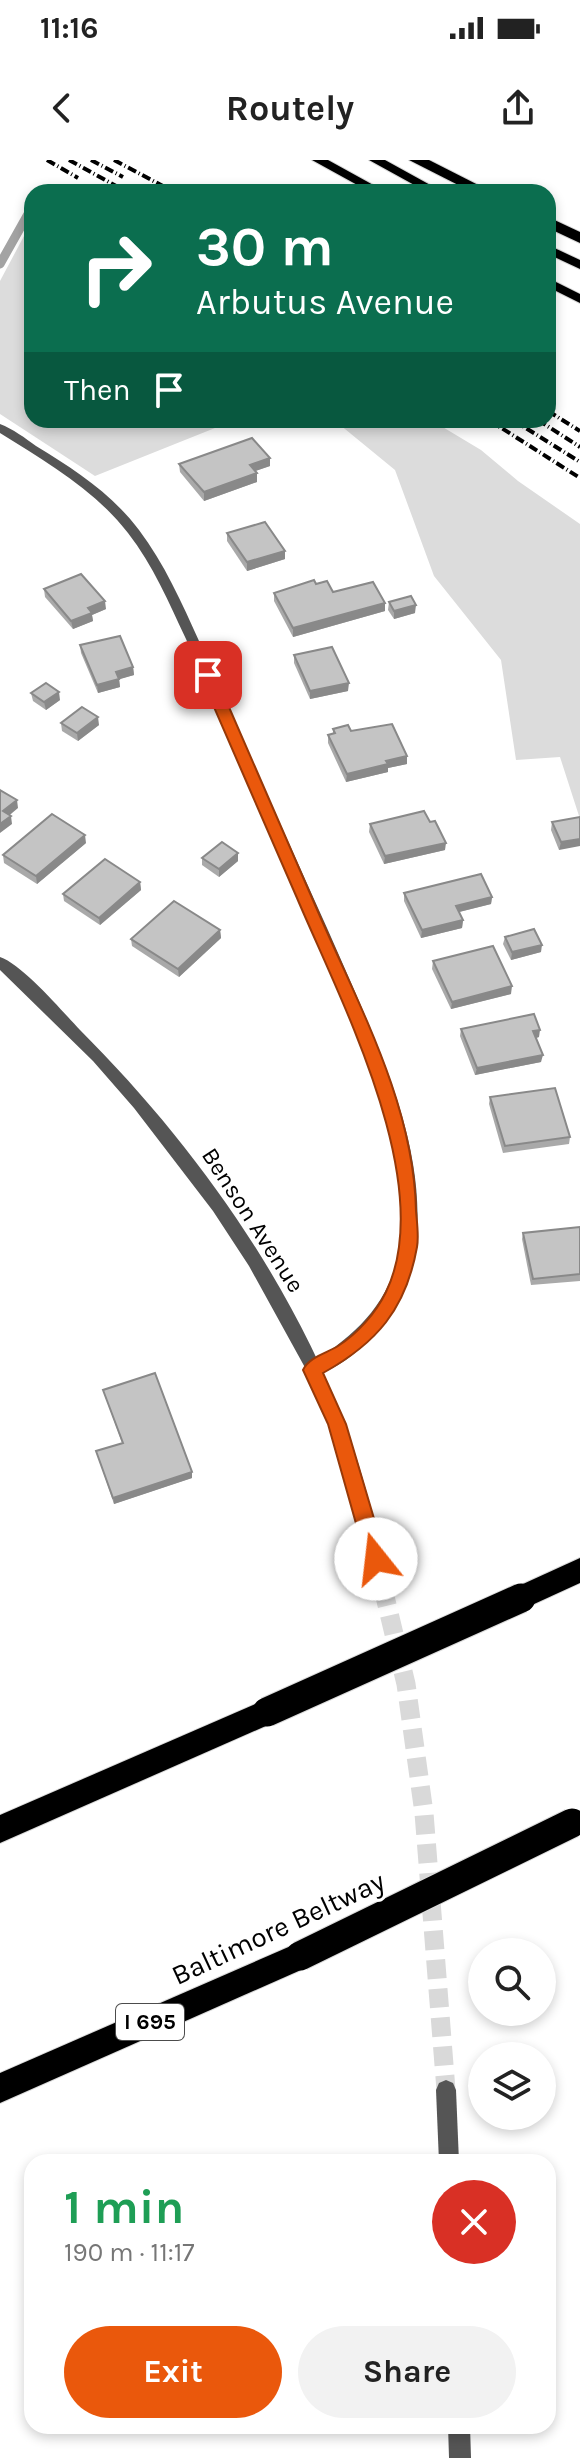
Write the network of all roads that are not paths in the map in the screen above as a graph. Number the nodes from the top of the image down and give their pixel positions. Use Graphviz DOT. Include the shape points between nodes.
graph roads {
  1 [pos="318,160"];
  2 [pos="375,160"];
  3 [pos="417,160"];
  4 [pos="364,184"];
  5 [pos="422,184"];
  6 [pos="467,184"];
  7 [pos="556,226"];
  8 [pos="580,238"];
  9 [pos="556,253"];
  10 [pos="580,265"];
  11 [pos="556,286"];
  12 [pos="580,299"];
  13 [pos="0,428"];
  14 [pos="0,962"];
  15 [pos="313,1370"];
  16 [pos="376,1559"];
  17 [pos="580,1570"];
  18 [pos="576,1821"];
  19 [pos="0,1829"];
  20 [pos="0,2088"];
  21 [pos="446,2090"];
  22 [pos="449,2154"];
  23 [pos="459,2434"];
  24 [pos="460,2458"];
  1 -- 4 [label="main road"];
  2 -- 5 [label="main road"];
  3 -- 6 [label="highway"];
  7 -- 8 [label="highway"];
  9 -- 10 [label="main road"];
  11 -- 12 [label="main road"];
  13 -- 15 [label="street" via="104,500 152,560 256,784 371,1051 395,1123 407,1184 408,1245 395,1294 374,1327"];
  14 -- 15 [label="street, Benson Avenue" via="99,1056 168,1138 246,1251"];
  15 -- 16 [label="street, Benson Avenue" via="337,1424"];
  17 -- 19 [label="highway, bridge"];
  18 -- 20 [label="highway, Baltimore Beltway / I 695, bridge" via="300,1956"];
  21 -- 22 [label="street"];
  23 -- 24 [label="street"];
}
